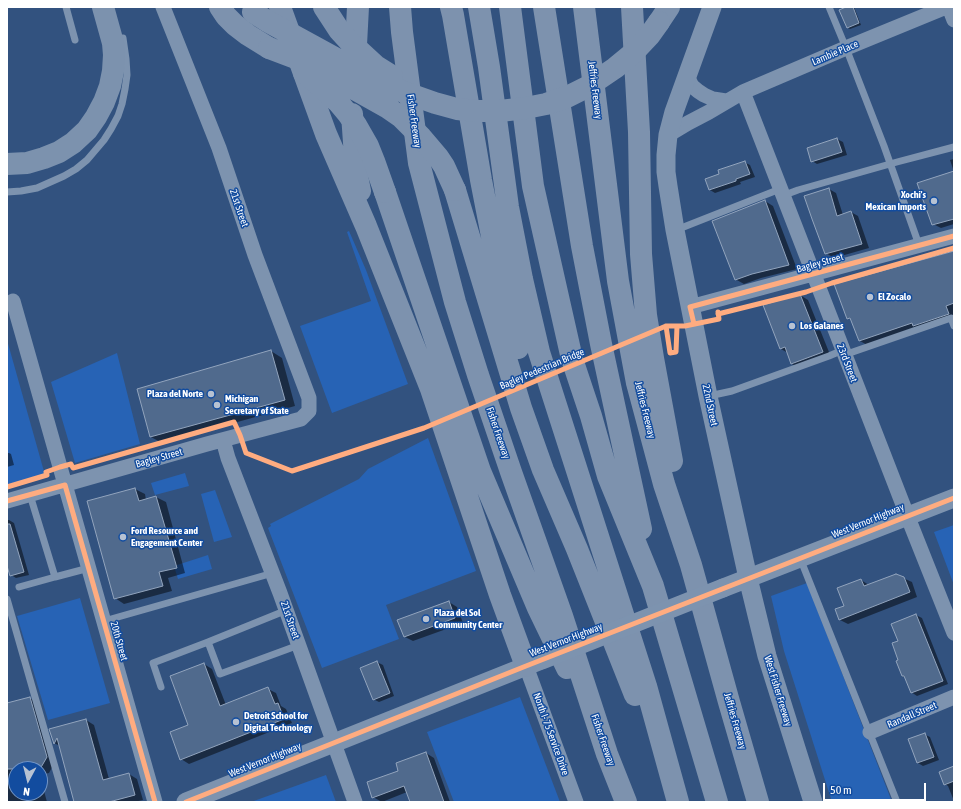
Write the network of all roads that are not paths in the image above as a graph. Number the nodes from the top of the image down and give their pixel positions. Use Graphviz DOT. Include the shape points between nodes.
graph roads {
  1 [pos="66,7"];
  2 [pos="103,7"];
  3 [pos="163,7"];
  4 [pos="220,7"];
  5 [pos="280,7"];
  6 [pos="324,7"];
  7 [pos="358,7"];
  8 [pos="400,7"];
  9 [pos="451,7"];
  10 [pos="479,7"];
  11 [pos="510,7"];
  12 [pos="544,7"];
  13 [pos="584,7"];
  14 [pos="632,7"];
  15 [pos="712,7"];
  16 [pos="830,7"];
  17 [pos="948,7"];
  18 [pos="250,10"];
  19 [pos="664,14"];
  20 [pos="954,20"];
  21 [pos="122,34"];
  22 [pos="75,40"];
  23 [pos="267,47"];
  24 [pos="846,48"];
  25 [pos="688,73"];
  26 [pos="742,92"];
  27 [pos="726,102"];
  28 [pos="435,103"];
  29 [pos="668,135"];
  30 [pos="954,147"];
  31 [pos="7,164"];
  32 [pos="890,164"];
  33 [pos="7,192"];
  34 [pos="781,193"];
  35 [pos="366,226"];
  36 [pos="675,230"];
  37 [pos="954,236"];
  38 [pos="919,245"];
  39 [pos="813,275"];
  40 [pos="13,301"];
  41 [pos="690,307"];
  42 [pos="953,322"];
  43 [pos="844,353"];
  44 [pos="708,396"];
  45 [pos="309,411"];
  46 [pos="223,440"];
  47 [pos="65,485"];
  48 [pos="30,495"];
  49 [pos="954,498"];
  50 [pos="7,501"];
  51 [pos="907,515"];
  52 [pos="577,549"];
  53 [pos="800,558"];
  54 [pos="691,564"];
  55 [pos="89,568"];
  56 [pos="273,573"];
  57 [pos="55,577"];
  58 [pos="748,578"];
  59 [pos="653,586"];
  60 [pos="19,587"];
  61 [pos="7,599"];
  62 [pos="286,610"];
  63 [pos="104,621"];
  64 [pos="954,633"];
  65 [pos="208,642"];
  66 [pos="299,645"];
  67 [pos="534,663"];
  68 [pos="161,687"];
  69 [pos="954,697"];
  70 [pos="870,732"];
  71 [pos="333,742"];
  72 [pos="607,754"];
  73 [pos="65,802"];
  74 [pos="155,802"];
  75 [pos="186,802"];
  76 [pos="354,802"];
  77 [pos="576,802"];
  78 [pos="626,802"];
  79 [pos="677,802"];
  80 [pos="717,802"];
  81 [pos="758,802"];
  82 [pos="813,802"];
  83 [pos="897,802"];
  1 -- 22 [label="lane"];
  2 -- 31 [label="highway" via="114,55 110,86 96,117 87,130 59,152 27,163"];
  3 -- 45 [label="street, 21st Street" via="219,148 255,255 309,398"];
  4 -- 23 [label="highway" via="235,25"];
  5 -- 35 [label="highway" via="326,134"];
  6 -- 28 [label="highway, bridge" via="339,30 376,66"];
  7 -- 35 [label="highway" via="352,115 356,171"];
  8 -- 72 [label="highway, Fisher Freeway" via="419,163 455,302"];
  9 -- 52 [label="highway" via="480,180 497,262 533,403"];
  10 -- 79 [label="highway" via="508,207 539,352 646,686"];
  11 -- 59 [label="highway" via="533,186 572,359 608,476"];
  12 -- 59 [label="highway" via="582,246"];
  13 -- 54 [label="highway, Jeffries Freeway" via="618,281 637,383 664,484"];
  14 -- 54 [label="highway" via="639,132 641,254 646,315"];
  15 -- 25 [label="street, 22nd Street"];
  16 -- 24 [label="lane"];
  17 -- 20 [label="street"];
  17 -- 24 [label="street, Lambie Place"];
  18 -- 28 [label="highway, bridge" via="375,80"];
  19 -- 28 [label="highway, bridge" via="649,36 632,54 587,87 567,97 546,104 500,111 457,109"];
  21 -- 33 [label="lane" via="126,59 125,89 118,116 104,140 87,160 64,176 37,188"];
  23 -- 52 [label="highway, bridge" via="306,62 388,108 421,136 438,156 456,190 543,470"];
  23 -- 72 [label="highway, bridge" via="316,82 338,102 368,146 480,471 538,608"];
  24 -- 26 [label="street, Lambie Place"];
  24 -- 32 [label="lane"];
  25 -- 27 [label="street" via="692,86 698,91"];
  25 -- 29 [label="street, 22nd Street"];
  26 -- 27 [label="street, Lambie Place"];
  26 -- 34 [label="street, 23rd Street"];
  27 -- 29 [label="street, Lambie Place"];
  29 -- 36 [label="street, 22nd Street" via="666,172"];
  30 -- 32 [label="lane"];
  32 -- 34 [label="lane"];
  32 -- 38 [label="lane"];
  34 -- 36 [label="lane"];
  34 -- 39 [label="street, 23rd Street"];
  35 -- 67 [label="highway" via="431,389 500,595"];
  36 -- 41 [label="street, 22nd Street"];
  37 -- 38 [label="street, Bagley Street"];
  38 -- 39 [label="street, Bagley Street"];
  39 -- 41 [label="street, Bagley Street"];
  39 -- 43 [label="street, 23rd Street"];
  40 -- 47 [label="street, 20th Street"];
  41 -- 44 [label="street, 22nd Street"];
  42 -- 43 [label="lane" via="951,318"];
  43 -- 44 [label="lane" via="732,391"];
  43 -- 51 [label="street, 23rd Street"];
  44 -- 58 [label="street, 22nd Street"];
  45 -- 46 [label="street, Bagley Street" via="301,419"];
  46 -- 47 [label="street, Bagley Street"];
  46 -- 56 [label="street, 21st Street"];
  47 -- 48 [label="street, Bagley Street"];
  47 -- 55 [label="street, 20th Street"];
  48 -- 50 [label="street, Bagley Street"];
  48 -- 57 [label="lane"];
  49 -- 51 [label="street, West Vernor Highway"];
  51 -- 53 [label="street, West Vernor Highway"];
  51 -- 64 [label="street, 23rd Street"];
  52 -- 79 [label="highway"];
  53 -- 58 [label="street, West Vernor Highway"];
  53 -- 70 [label="lane"];
  54 -- 81 [label="highway, Jeffries Freeway"];
  55 -- 57 [label="lane"];
  55 -- 63 [label="street, 20th Street"];
  56 -- 62 [label="street, 21st Street"];
  56 -- 63 [label="lane"];
  57 -- 60 [label="lane"];
  58 -- 67 [label="street, West Vernor Highway, bridge"];
  58 -- 82 [label="street, West Fisher Freeway" via="768,656"];
  59 -- 80 [label="highway"];
  61 -- 73 [label="lane"];
  62 -- 65 [label="lane"];
  62 -- 66 [label="street, 21st Street"];
  63 -- 74 [label="street, 20th Street"];
  65 -- 66 [label="lane" via="220,674"];
  65 -- 68 [label="lane" via="153,663"];
  66 -- 71 [label="street, 21st Street"];
  67 -- 71 [label="street, West Vernor Highway"];
  67 -- 77 [label="street, North I- 75 Service Drive"];
  69 -- 70 [label="street, Randall Street"];
  70 -- 83 [label="lane"];
  71 -- 75 [label="street, West Vernor Highway"];
  71 -- 76 [label="street, 21st Street"];
  72 -- 78 [label="highway, Fisher Freeway"];
}
